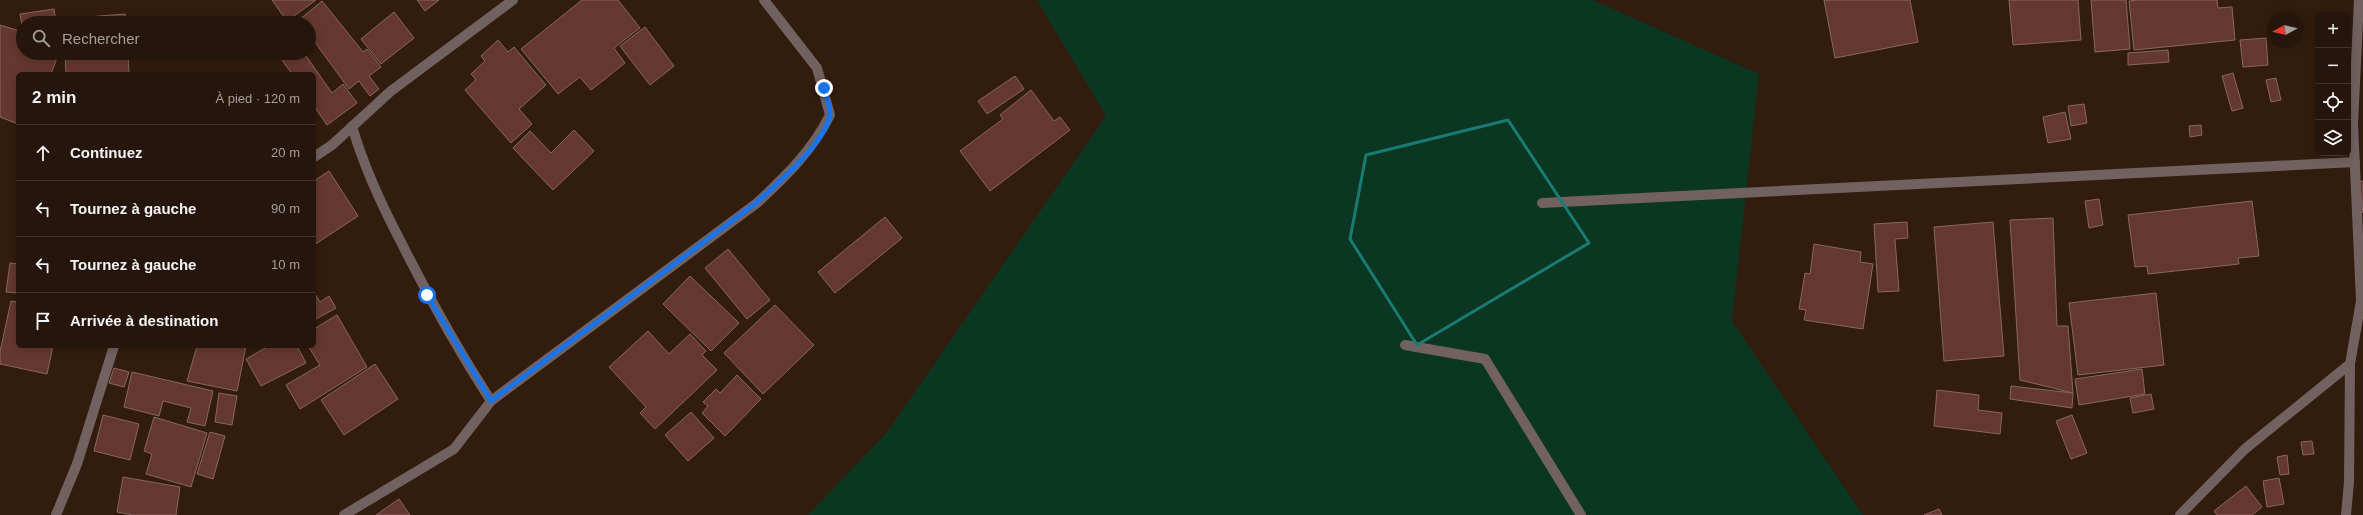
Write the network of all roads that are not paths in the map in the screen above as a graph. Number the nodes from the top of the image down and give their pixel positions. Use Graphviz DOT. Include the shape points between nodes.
graph roads {
  1 [pos="514,0"];
  2 [pos="764,0"];
  3 [pos="2358,0"];
  4 [pos="352,126"];
  5 [pos="316,156"];
  6 [pos="2355,162"];
  7 [pos="1542,203"];
  8 [pos="2362,302"];
  9 [pos="1405,345"];
  10 [pos="113,348"];
  11 [pos="2350,364"];
  12 [pos="491,401"];
  13 [pos="56,515"];
  14 [pos="344,515"];
  15 [pos="1581,515"];
  16 [pos="2180,515"];
  17 [pos="2346,515"];
  1 -- 4 [label="street" via="391,91"];
  2 -- 12 [label="street" via="817,68 830,115 819,137 795,167 756,203"];
  3 -- 6 [label="street" via="2352,124"];
  4 -- 5 [label="street"];
  4 -- 12 [label="street" via="361,158 379,199 427,295"];
  6 -- 7 [label="street"];
  6 -- 8 [label="street"];
  8 -- 11 [label="street"];
  9 -- 15 [label="street" via="1485,359"];
  10 -- 13 [label="street" via="77,464"];
  11 -- 16 [label="street" via="2245,449"];
  11 -- 17 [label="street" via="2349,482"];
  12 -- 14 [label="street" via="454,449"];
}
